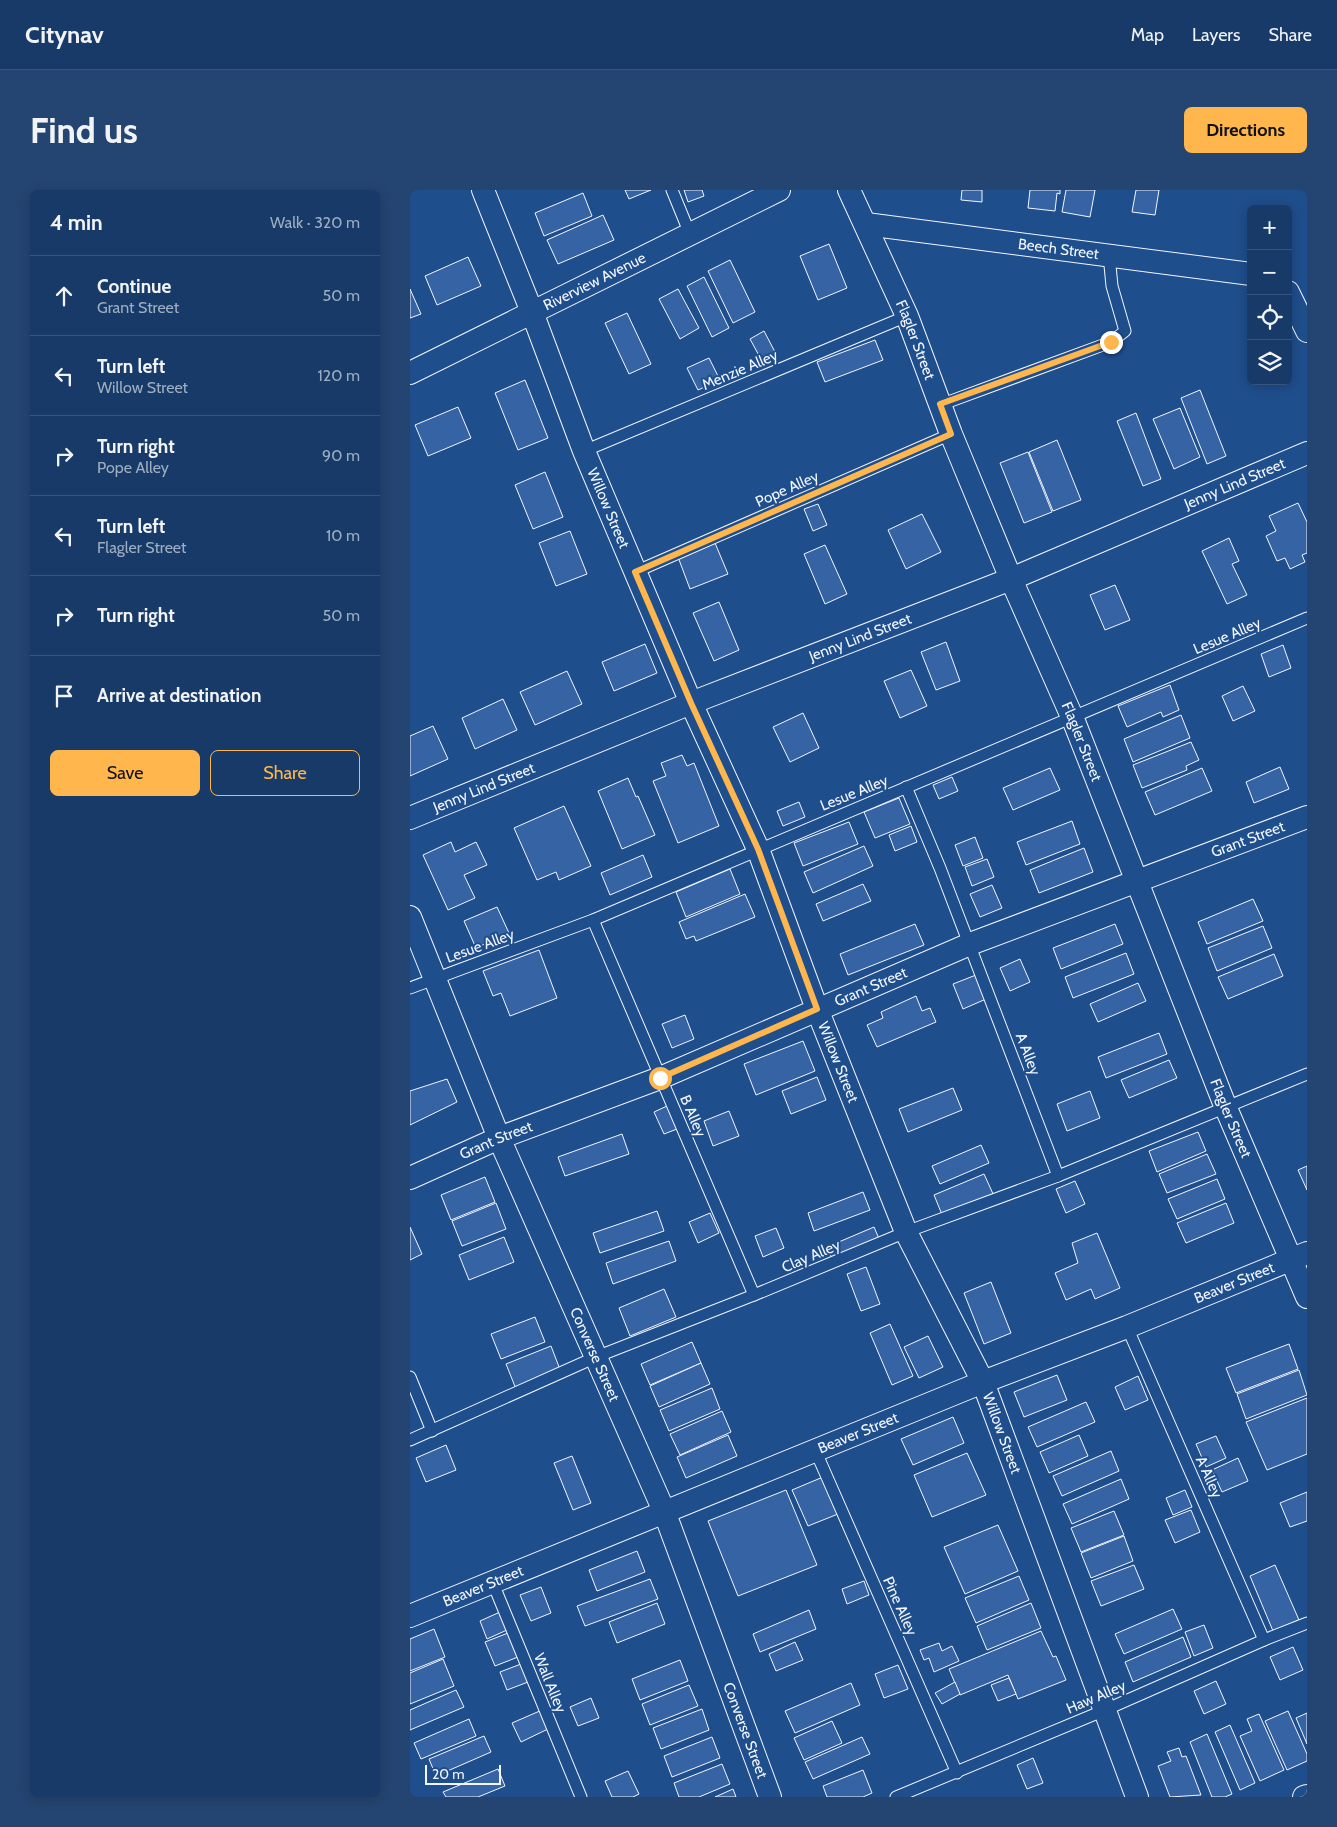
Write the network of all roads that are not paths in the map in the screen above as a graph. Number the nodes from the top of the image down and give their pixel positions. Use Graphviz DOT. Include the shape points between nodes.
graph roads {
  1 [pos="483,190"];
  2 [pos="672,190"];
  3 [pos="779,190"];
  4 [pos="849,190"];
  5 [pos="866,224"];
  6 [pos="690,234"];
  7 [pos="1109,255"];
  8 [pos="1247,273"];
  9 [pos="1289,295"];
  10 [pos="532,312"];
  11 [pos="907,316"];
  12 [pos="1307,331"];
  13 [pos="410,373"];
  14 [pos="940,404"];
  15 [pos="951,434"];
  16 [pos="584,451"];
  17 [pos="1307,453"];
  18 [pos="635,572"];
  19 [pos="1011,579"];
  20 [pos="1307,618"];
  21 [pos="691,703"];
  22 [pos="1073,719"];
  23 [pos="906,787"];
  24 [pos="1307,817"];
  25 [pos="410,818"];
  26 [pos="758,849"];
  27 [pos="1136,881"];
  28 [pos="410,917"];
  29 [pos="593,920"];
  30 [pos="970,944"];
  31 [pos="434,979"];
  32 [pos="410,988"];
  33 [pos="817,1009"];
  34 [pos="1307,1074"];
  35 [pos="660,1078"];
  36 [pos="1226,1108"];
  37 [pos="499,1138"];
  38 [pos="1058,1176"];
  39 [pos="410,1178"];
  40 [pos="906,1232"];
  41 [pos="1299,1257"];
  42 [pos="754,1295"];
  43 [pos="1307,1297"];
  44 [pos="1128,1326"];
  45 [pos="596,1357"];
  46 [pos="410,1377"];
  47 [pos="983,1382"];
  48 [pos="432,1431"];
  49 [pos="410,1440"];
  50 [pos="816,1452"];
  51 [pos="664,1511"];
  52 [pos="492,1581"];
  53 [pos="410,1616"];
  54 [pos="1307,1623"];
  55 [pos="1264,1640"];
  56 [pos="1105,1710"];
  57 [pos="957,1773"];
  58 [pos="581,1797"];
  59 [pos="770,1797"];
  60 [pos="896,1797"];
  61 [pos="1137,1797"];
  1 -- 10 [label="street, Willow Street"];
  2 -- 6 [label="lane"];
  3 -- 6 [label="street, Riverview Avenue"];
  4 -- 5 [label="street, Flagler Street"];
  5 -- 7 [label="street, Beech Street"];
  5 -- 11 [label="street, Flagler Street"];
  6 -- 10 [label="street, Riverview Avenue"];
  7 -- 8 [label="street, Beech Street"];
  7 -- 14 [label="lane" via="1112,286 1125,332 1111,342"];
  9 -- 12 [label="street"];
  10 -- 13 [label="street, Riverview Avenue"];
  10 -- 16 [label="street, Willow Street"];
  11 -- 14 [label="street, Flagler Street"];
  11 -- 16 [label="lane, Menzie Alley"];
  14 -- 15 [label="street, Flagler Street"];
  15 -- 18 [label="lane, Pope Alley"];
  15 -- 19 [label="street, Flagler Street"];
  16 -- 18 [label="street, Willow Street"];
  17 -- 19 [label="street, Jenny Lind Street"];
  18 -- 21 [label="street, Willow Street"];
  19 -- 21 [label="street, Jenny Lind Street"];
  19 -- 22 [label="street, Flagler Street"];
  20 -- 22 [label="lane, Lesue Alley"];
  21 -- 25 [label="street, Jenny Lind Street"];
  21 -- 26 [label="street, Willow Street"];
  22 -- 23 [label="lane, Lesue Alley"];
  22 -- 27 [label="street, Flagler Street"];
  23 -- 26 [label="lane, Lesue Alley"];
  23 -- 30 [label="lane, A Alley"];
  24 -- 27 [label="street, Grant Street"];
  26 -- 29 [label="lane, Lesue Alley"];
  26 -- 33 [label="street, Willow Street"];
  27 -- 30 [label="street, Grant Street"];
  27 -- 36 [label="street, Flagler Street"];
  28 -- 31 [label="street, Converse Street"];
  29 -- 31 [label="lane, Lesue Alley"];
  29 -- 35 [label="lane, B Alley"];
  30 -- 33 [label="street, Grant Street"];
  30 -- 38 [label="lane, A Alley"];
  31 -- 32 [label="lane, Lesue Alley"];
  31 -- 37 [label="street, Converse Street"];
  33 -- 35 [label="street, Grant Street"];
  33 -- 40 [label="street, Willow Street"];
  34 -- 36 [label="lane, Clay Alley"];
  35 -- 37 [label="street, Grant Street"];
  35 -- 42 [label="lane, B Alley"];
  36 -- 38 [label="lane, Clay Alley"];
  36 -- 41 [label="street, Flagler Street"];
  37 -- 39 [label="street, Grant Street"];
  37 -- 45 [label="street, Converse Street"];
  38 -- 40 [label="lane, Clay Alley"];
  40 -- 42 [label="lane, Clay Alley"];
  40 -- 47 [label="street, Willow Street"];
  41 -- 43 [label="street, Flagler Street"];
  41 -- 44 [label="street, Beaver Street"];
  42 -- 45 [label="lane, Clay Alley"];
  44 -- 47 [label="street, Beaver Street"];
  44 -- 55 [label="lane, A Alley"];
  45 -- 48 [label="lane, Clay Alley"];
  45 -- 51 [label="street, Converse Street"];
  46 -- 48 [label="lane"];
  47 -- 50 [label="street, Beaver Street"];
  47 -- 56 [label="street, Willow Street"];
  48 -- 49 [label="lane, Clay Alley"];
  50 -- 51 [label="street, Beaver Street"];
  50 -- 57 [label="lane, Pine Alley"];
  51 -- 52 [label="street, Beaver Street"];
  51 -- 59 [label="street, Converse Street"];
  52 -- 53 [label="street, Beaver Street"];
  52 -- 58 [label="lane, Wall Alley"];
  54 -- 55 [label="lane, Haw Alley"];
  55 -- 56 [label="lane, Haw Alley"];
  56 -- 57 [label="lane, Haw Alley"];
  56 -- 61 [label="street, Willow Street"];
  57 -- 60 [label="lane, Haw Alley"];
}
